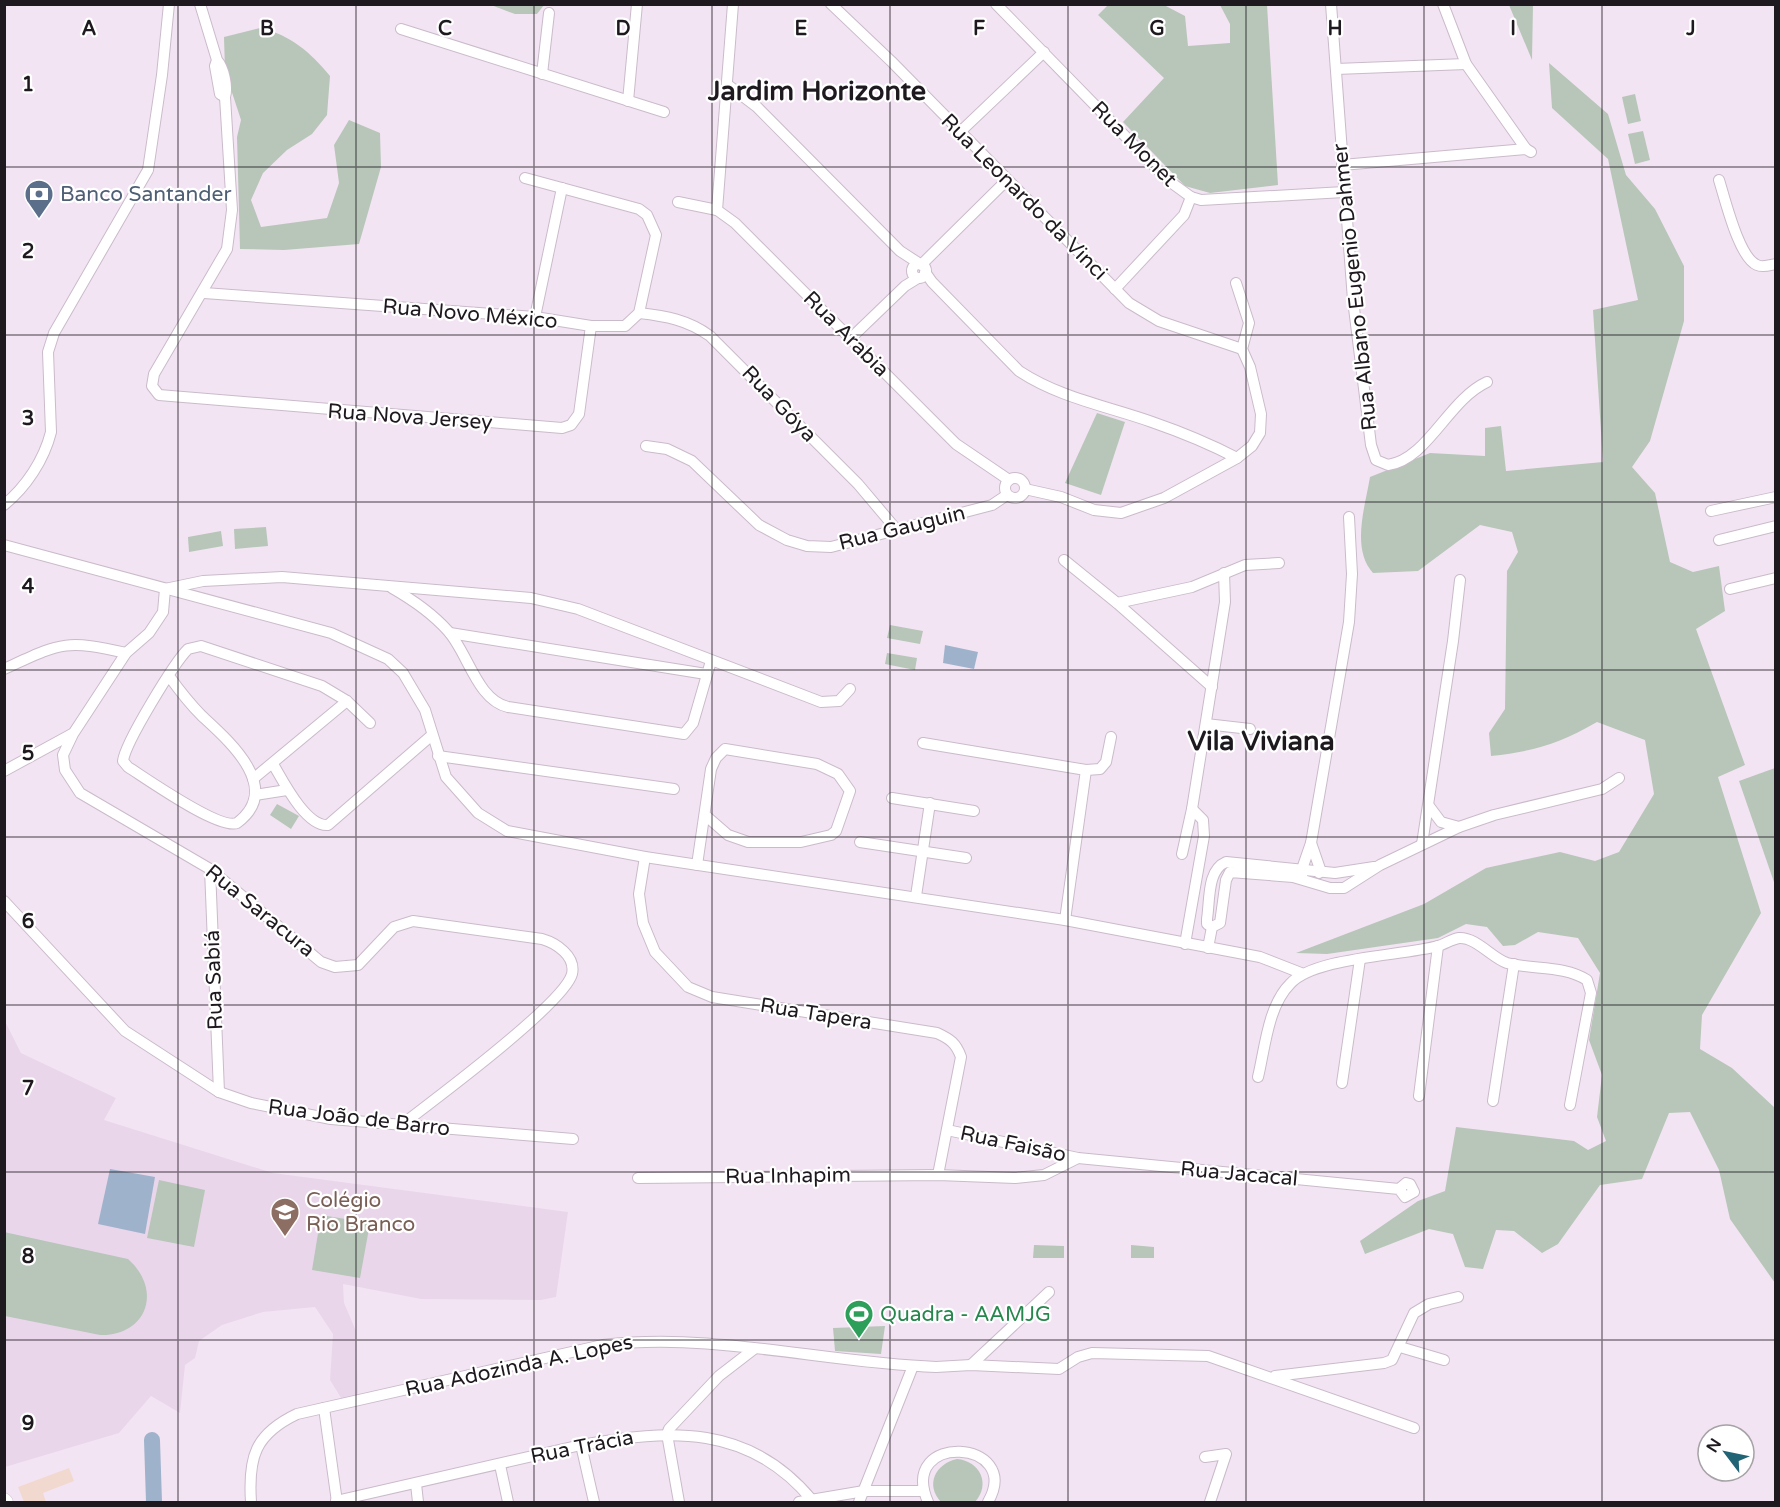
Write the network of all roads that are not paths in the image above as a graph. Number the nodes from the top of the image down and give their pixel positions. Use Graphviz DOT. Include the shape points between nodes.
graph roads {
  1 [pos="169,4"];
  2 [pos="200,4"];
  3 [pos="637,4"];
  4 [pos="733,4"];
  5 [pos="831,4"];
  6 [pos="996,4"];
  7 [pos="1331,4"];
  8 [pos="1443,4"];
  9 [pos="549,12"];
  10 [pos="401,29"];
  11 [pos="1044,52"];
  12 [pos="1466,64"];
  13 [pos="1336,69"];
  14 [pos="542,74"];
  15 [pos="728,85"];
  16 [pos="747,100"];
  17 [pos="628,101"];
  18 [pos="726,104"];
  19 [pos="664,112"];
  20 [pos="960,132"];
  21 [pos="1342,165"];
  22 [pos="525,178"];
  23 [pos="1006,180"];
  24 [pos="1719,180"];
  25 [pos="562,188"];
  26 [pos="1344,192"];
  27 [pos="1191,197"];
  28 [pos="678,202"];
  29 [pos="717,210"];
  30 [pos="1776,264"];
  31 [pos="921,272"];
  32 [pos="1236,283"];
  33 [pos="1115,289"];
  34 [pos="204,293"];
  35 [pos="639,313"];
  36 [pos="535,317"];
  37 [pos="591,326"];
  38 [pos="851,338"];
  39 [pos="1242,348"];
  40 [pos="1487,382"];
  41 [pos="646,446"];
  42 [pos="1237,458"];
  43 [pos="1009,480"];
  44 [pos="1025,489"];
  45 [pos="1007,495"];
  46 [pos="1776,496"];
  47 [pos="4,505"];
  48 [pos="1711,511"];
  49 [pos="1349,517"];
  50 [pos="1776,526"];
  51 [pos="896,529"];
  52 [pos="1719,540"];
  53 [pos="8,544"];
  54 [pos="1065,560"];
  55 [pos="1279,563"];
  56 [pos="1224,573"];
  57 [pos="1776,578"];
  58 [pos="1460,580"];
  59 [pos="389,586"];
  60 [pos="165,589"];
  61 [pos="1730,589"];
  62 [pos="1117,603"];
  63 [pos="450,633"];
  64 [pos="126,653"];
  65 [pos="711,661"];
  66 [pos="4,669"];
  67 [pos="706,674"];
  68 [pos="169,676"];
  69 [pos="1212,687"];
  70 [pos="850,689"];
  71 [pos="347,701"];
  72 [pos="370,723"];
  73 [pos="1206,724"];
  74 [pos="1250,729"];
  75 [pos="73,734"];
  76 [pos="432,735"];
  77 [pos="1111,737"];
  78 [pos="923,743"];
  79 [pos="438,756"];
  80 [pos="273,764"];
  81 [pos="1086,770"];
  82 [pos="4,771"];
  83 [pos="1619,778"];
  84 [pos="253,779"];
  85 [pos="674,789"];
  86 [pos="287,790"];
  87 [pos="255,795"];
  88 [pos="892,798"];
  89 [pos="930,804"];
  90 [pos="1429,806"];
  91 [pos="1192,809"];
  92 [pos="974,811"];
  93 [pos="705,815"];
  94 [pos="1459,827"];
  95 [pos="860,842"];
  96 [pos="1311,843"];
  97 [pos="1422,844"];
  98 [pos="921,852"];
  99 [pos="1182,854"];
  100 [pos="645,857"];
  101 [pos="966,858"];
  102 [pos="697,864"];
  103 [pos="1380,865"];
  104 [pos="210,869"];
  105 [pos="1320,869"];
  106 [pos="1350,871"];
  107 [pos="1302,874"];
  108 [pos="1315,882"];
  109 [pos="1344,888"];
  110 [pos="916,897"];
  111 [pos="4,902"];
  112 [pos="1208,913"];
  113 [pos="1222,914"];
  114 [pos="1065,920"];
  115 [pos="1212,927"];
  116 [pos="1185,944"];
  117 [pos="1438,946"];
  118 [pos="1208,948"];
  119 [pos="1360,959"];
  120 [pos="1514,964"];
  121 [pos="1301,973"];
  122 [pos="1258,1077"];
  123 [pos="1342,1083"];
  124 [pos="219,1092"];
  125 [pos="1419,1096"];
  126 [pos="1493,1101"];
  127 [pos="1570,1104"];
  128 [pos="400,1126"];
  129 [pos="947,1130"];
  130 [pos="573,1139"];
  131 [pos="1078,1158"];
  132 [pos="938,1175"];
  133 [pos="638,1178"];
  134 [pos="1399,1189"];
  135 [pos="1049,1292"];
  136 [pos="1458,1297"];
  137 [pos="1400,1347"];
  138 [pos="754,1349"];
  139 [pos="1444,1360"];
  140 [pos="971,1365"];
  141 [pos="913,1366"];
  142 [pos="1273,1377"];
  143 [pos="324,1408"];
  144 [pos="1413,1428"];
  145 [pos="667,1434"];
  146 [pos="581,1445"];
  147 [pos="1204,1457"];
  148 [pos="500,1465"];
  149 [pos="416,1484"];
  150 [pos="864,1491"];
  151 [pos="924,1491"];
  152 [pos="812,1500"];
  153 [pos="336,1502"];
  154 [pos="251,1503"];
  155 [pos="418,1503"];
  156 [pos="508,1503"];
  157 [pos="594,1503"];
  158 [pos="679,1503"];
  159 [pos="799,1503"];
  160 [pos="860,1503"];
  161 [pos="928,1503"];
  162 [pos="988,1503"];
  163 [pos="1210,1503"];
  1 -- 47 [label="street" via="148,170 54,333 48,352 48,444 27,482"];
  2 -- 34 [label="street" via="217,60 214,66 220,94 225,97 232,210 230,237 222,261"];
  3 -- 17 [label="street"];
  4 -- 15 [label="street"];
  5 -- 20 [label="street, Rua Leonardo da Vinci"];
  6 -- 11 [label="street, Rua Monet"];
  7 -- 13 [label="street, Rua Albano Eugenio Dahmer"];
  8 -- 12 [label="street"];
  9 -- 14 [label="street"];
  10 -- 14 [label="street"];
  11 -- 20 [label="street"];
  11 -- 27 [label="street, Rua Monet" via="1154,166"];
  12 -- 13 [label="street"];
  12 -- 21 [label="street" via="1528,150"];
  13 -- 21 [label="street, Rua Albano Eugenio Dahmer"];
  14 -- 17 [label="street"];
  15 -- 16 [label="street"];
  15 -- 18 [label="street"];
  16 -- 18 [label="street"];
  16 -- 31 [label="street"];
  17 -- 19 [label="street"];
  18 -- 29 [label="street"];
  20 -- 23 [label="street, Rua Leonardo da Vinci"];
  21 -- 26 [label="street, Rua Albano Eugenio Dahmer"];
  22 -- 25 [label="street"];
  23 -- 31 [label="street"];
  23 -- 33 [label="street, Rua Leonardo da Vinci"];
  24 -- 30 [label="street" via="1744,254 1761,267"];
  25 -- 35 [label="street" via="639,209 652,224 655,241"];
  25 -- 36 [label="street"];
  26 -- 27 [label="street, Rua Monet" via="1202,200"];
  26 -- 40 [label="street, Rua Albano Eugenio Dahmer" via="1353,300 1376,460 1388,465 1412,454 1462,397"];
  27 -- 33 [label="street" via="1184,215"];
  28 -- 29 [label="street, Rua Arabia"];
  29 -- 38 [label="street, Rua Arabia" via="755,241"];
  31 -- 38 [label="street"];
  31 -- 42 [label="street" via="1019,371 1043,386 1152,422"];
  32 -- 39 [label="street" via="1249,323"];
  33 -- 39 [label="street, Rua Leonardo da Vinci" via="1129,303 1159,321"];
  34 -- 36 [label="street, Rua Novo México"];
  34 -- 37 [label="street, Rua Nova Jersey" via="154,374 152,386 159,395 562,428 571,425 579,414"];
  35 -- 37 [label="street, Rua Novo México" via="625,326"];
  35 -- 51 [label="street, Rua Góya" via="681,320 710,336 858,484"];
  36 -- 37 [label="street, Rua Novo México"];
  38 -- 43 [label="street, Rua Arabia" via="956,444"];
  39 -- 42 [label="street" via="1262,420 1258,439"];
  41 -- 51 [label="street, Rua Gauguin" via="667,449 692,461 759,525 787,540 831,547"];
  42 -- 44 [label="street, Rua Arabia" via="1164,498 1121,513"];
  43 -- 44 [label="street, Rua Arabia" via="1020,479"];
  43 -- 45 [label="street" via="1004,487"];
  44 -- 45 [label="street" via="1018,498"];
  45 -- 51 [label="street, Rua Gauguin" via="992,505"];
  46 -- 48 [label="street"];
  49 -- 96 [label="street" via="1349,622"];
  50 -- 52 [label="street"];
  53 -- 60 [label="street"];
  54 -- 62 [label="street"];
  55 -- 56 [label="street" via="1256,563"];
  56 -- 62 [label="street" via="1192,587"];
  56 -- 69 [label="street" via="1225,602"];
  57 -- 61 [label="street"];
  58 -- 90 [label="street"];
  59 -- 60 [label="street" via="282,577 203,581"];
  59 -- 63 [label="street" via="421,606"];
  59 -- 65 [label="street" via="547,601 578,609"];
  60 -- 64 [label="street, Rua Saracura" via="163,612 149,633"];
  60 -- 76 [label="street" via="332,633 388,659 403,673 425,710"];
  62 -- 69 [label="street"];
  63 -- 67 [label="street"];
  63 -- 67 [label="street" via="490,697 501,705 666,732 684,734 693,723"];
  64 -- 66 [label="street" via="82,643 64,644"];
  64 -- 75 [label="street, Rua Saracura"];
  65 -- 67 [label="street"];
  65 -- 70 [label="street" via="821,702 839,701"];
  68 -- 71 [label="street" via="183,654 201,646 304,678"];
  68 -- 84 [label="street" via="242,756"];
  68 -- 87 [label="street" via="128,745 123,761 220,823 232,825 242,819"];
  69 -- 73 [label="street"];
  71 -- 72 [label="street"];
  71 -- 80 [label="street"];
  73 -- 74 [label="street"];
  73 -- 91 [label="street"];
  75 -- 82 [label="street"];
  75 -- 104 [label="street, Rua Saracura" via="63,755 70,782 80,793"];
  76 -- 79 [label="street"];
  76 -- 86 [label="street" via="328,825 314,821"];
  77 -- 81 [label="street" via="1106,762 1100,769"];
  78 -- 81 [label="street"];
  79 -- 85 [label="street"];
  79 -- 100 [label="street" via="446,777 465,802 507,831"];
  80 -- 84 [label="street"];
  80 -- 86 [label="street"];
  81 -- 114 [label="street"];
  83 -- 94 [label="street" via="1602,789 1494,814"];
  84 -- 87 [label="street"];
  86 -- 87 [label="street"];
  88 -- 89 [label="street"];
  89 -- 92 [label="street"];
  89 -- 98 [label="street"];
  90 -- 94 [label="street" via="1442,822"];
  90 -- 97 [label="street"];
  91 -- 99 [label="street"];
  91 -- 116 [label="street" via="1203,820 1204,836"];
  93 -- 93 [label="street" via="738,841 801,842 836,831 850,791 838,774 817,764 725,749 711,769"];
  93 -- 102 [label="street"];
  94 -- 97 [label="street"];
  95 -- 98 [label="street"];
  96 -- 105 [label="street"];
  96 -- 107 [label="street"];
  97 -- 103 [label="street"];
  98 -- 101 [label="street"];
  98 -- 110 [label="street"];
  100 -- 102 [label="street"];
  100 -- 129 [label="street, Rua Tapera" via="639,894 643,923 655,952 687,987 712,997 936,1033 950,1039 961,1057"];
  102 -- 110 [label="street"];
  103 -- 106 [label="street"];
  103 -- 109 [label="street"];
  104 -- 124 [label="street, Rua Sabiá"];
  104 -- 128 [label="street, Rua Saracura" via="321,962 335,967 358,965 394,927 413,921 542,939 566,954 572,973 553,999 476,1069"];
  105 -- 106 [label="street"];
  105 -- 107 [label="street"];
  105 -- 108 [label="street"];
  106 -- 109 [label="street"];
  107 -- 108 [label="street"];
  107 -- 112 [label="street" via="1226,862 1218,865"];
  107 -- 113 [label="street" via="1230,872"];
  108 -- 109 [label="street"];
  110 -- 114 [label="street"];
  111 -- 124 [label="street, Rua João de Barro" via="125,1031"];
  112 -- 113 [label="street"];
  112 -- 115 [label="street" via="1207,924"];
  113 -- 115 [label="street" via="1220,923"];
  114 -- 116 [label="street"];
  115 -- 118 [label="street"];
  116 -- 118 [label="street"];
  117 -- 119 [label="street"];
  117 -- 120 [label="street" via="1467,939 1496,958"];
  117 -- 125 [label="street"];
  118 -- 121 [label="street" via="1260,957"];
  119 -- 121 [label="street"];
  119 -- 123 [label="street"];
  120 -- 126 [label="street"];
  120 -- 127 [label="street" via="1571,972 1590,985"];
  121 -- 122 [label="street" via="1287,986 1275,1009"];
  124 -- 128 [label="street, Rua João de Barro" via="251,1103 332,1119"];
  128 -- 130 [label="street, Rua João de Barro"];
  129 -- 131 [label="street, Rua Faisão"];
  129 -- 132 [label="street, Rua Tapera"];
  131 -- 132 [label="street, Rua Faisão" via="1062,1168 1029,1177"];
  131 -- 134 [label="street, Rua Jacacal"];
  132 -- 133 [label="street, Rua Inhapim"];
  135 -- 140 [label="street"];
  136 -- 137 [label="street" via="1429,1304 1414,1313"];
  137 -- 139 [label="street"];
  137 -- 142 [label="street" via="1392,1360 1384,1363"];
  138 -- 141 [label="street, Rua Adozinda A. Lopes"];
  138 -- 143 [label="street, Rua Adozinda A. Lopes" via="665,1340 603,1345"];
  138 -- 145 [label="street" via="711,1384"];
  140 -- 141 [label="street, Rua Adozinda A. Lopes"];
  140 -- 142 [label="street, Rua Adozinda A. Lopes" via="1059,1369 1084,1354 1113,1352 1208,1356"];
  141 -- 150 [label="street"];
  142 -- 144 [label="street, Rua Adozinda A. Lopes"];
  143 -- 153 [label="street"];
  143 -- 154 [label="street, Rua Adozinda A. Lopes" via="297,1414 268,1431 254,1456"];
  145 -- 146 [label="street, Rua Trácia"];
  145 -- 152 [label="street, Rua Trácia" via="716,1440 762,1455 787,1472"];
  145 -- 158 [label="street"];
  146 -- 148 [label="street, Rua Trácia"];
  146 -- 157 [label="street"];
  147 -- 163 [label="street" via="1226,1454"];
  148 -- 149 [label="street, Rua Trácia"];
  148 -- 156 [label="street"];
  149 -- 153 [label="street, Rua Trácia"];
  149 -- 155 [label="street"];
  150 -- 151 [label="street"];
  150 -- 152 [label="street"];
  150 -- 160 [label="street"];
  151 -- 161 [label="street"];
  151 -- 162 [label="street" via="928,1468 935,1459 945,1453 968,1451 978,1455 992,1474 994,1485"];
  152 -- 159 [label="street"];
}
